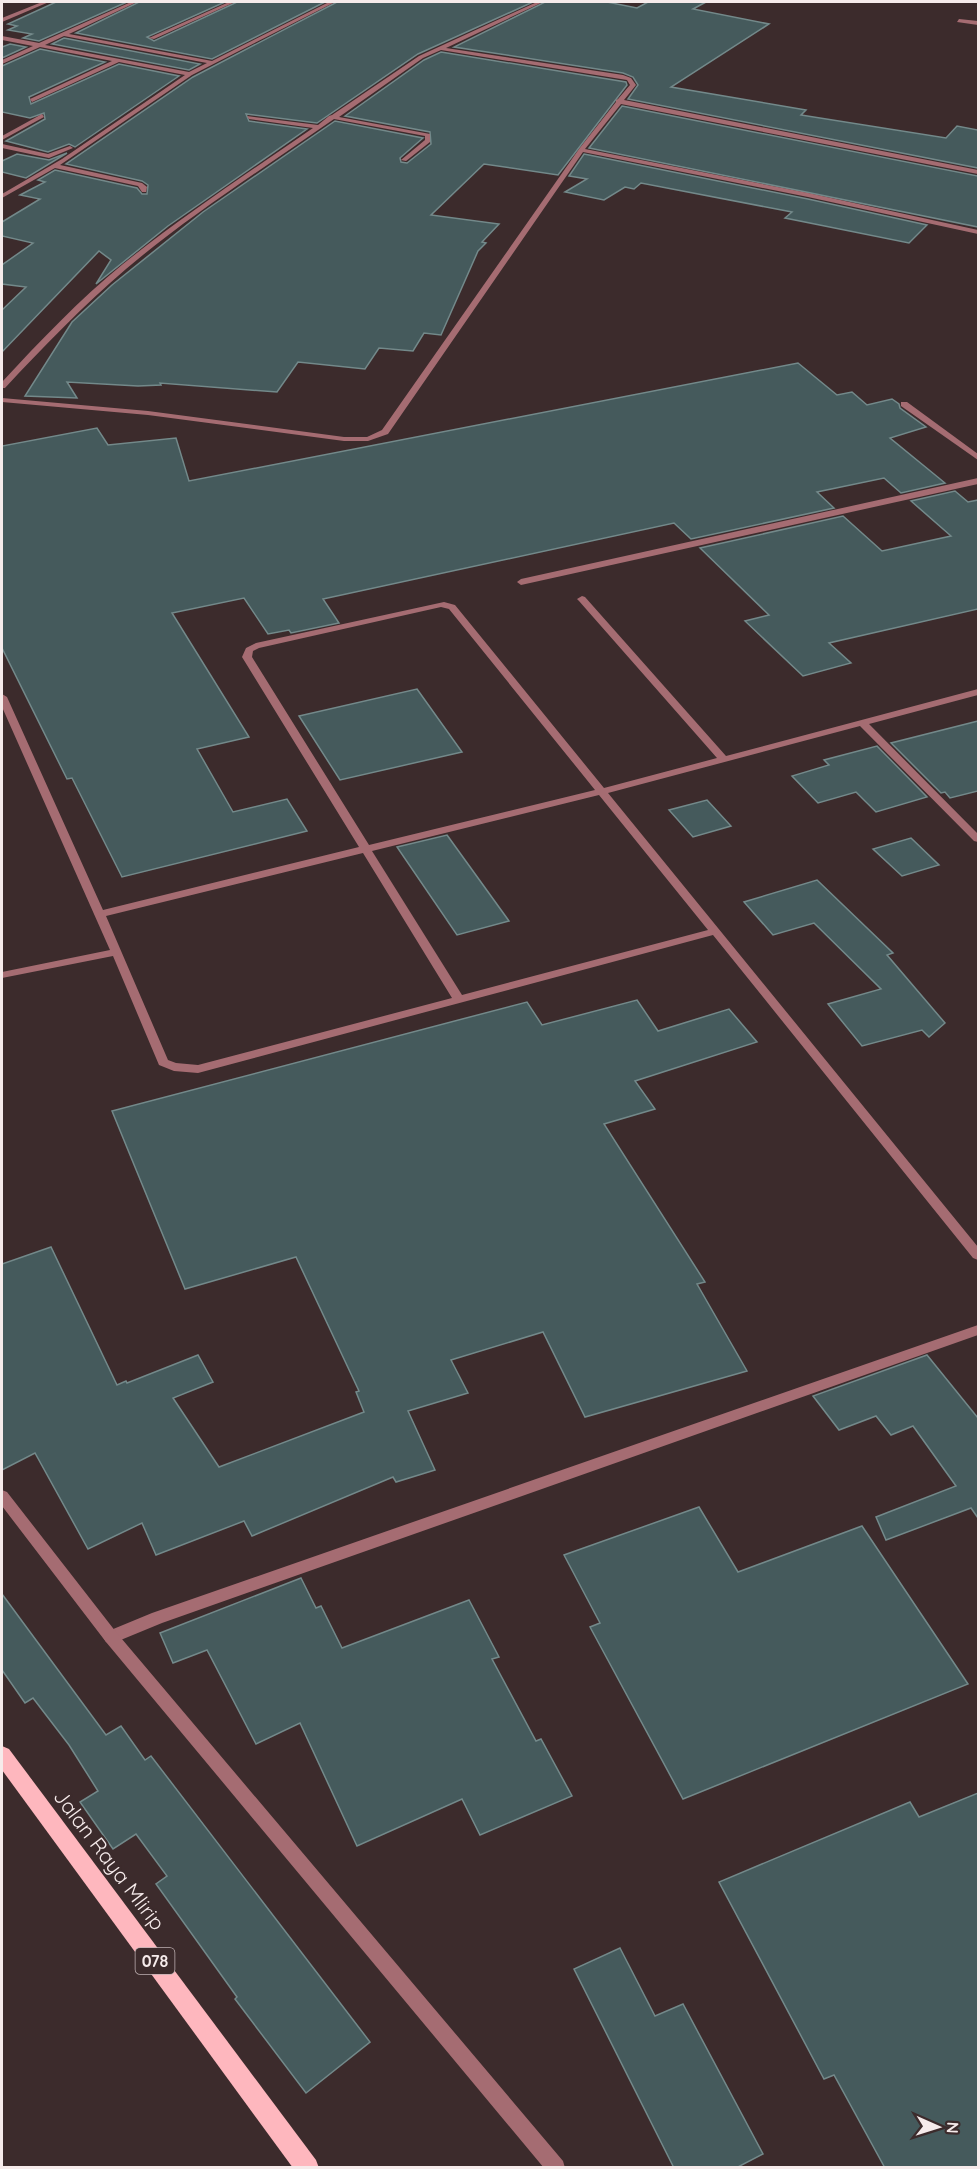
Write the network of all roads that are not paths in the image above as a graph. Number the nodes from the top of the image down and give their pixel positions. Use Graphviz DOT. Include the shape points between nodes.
graph roads {
  1 [pos="46,2"];
  2 [pos="134,2"];
  3 [pos="232,2"];
  4 [pos="332,2"];
  5 [pos="540,2"];
  6 [pos="2,20"];
  7 [pos="959,21"];
  8 [pos="978,23"];
  9 [pos="62,34"];
  10 [pos="2,38"];
  11 [pos="152,38"];
  12 [pos="39,45"];
  13 [pos="438,48"];
  14 [pos="120,60"];
  15 [pos="2,62"];
  16 [pos="211,62"];
  17 [pos="190,74"];
  18 [pos="32,100"];
  19 [pos="618,101"];
  20 [pos="42,116"];
  21 [pos="249,117"];
  22 [pos="331,117"];
  23 [pos="317,127"];
  24 [pos="2,138"];
  25 [pos="80,142"];
  26 [pos="2,146"];
  27 [pos="582,150"];
  28 [pos="63,152"];
  29 [pos="64,160"];
  30 [pos="404,160"];
  31 [pos="54,166"];
  32 [pos="978,172"];
  33 [pos="144,191"];
  34 [pos="2,196"];
  35 [pos="978,232"];
  36 [pos="2,386"];
  37 [pos="2,400"];
  38 [pos="904,404"];
  39 [pos="978,458"];
  40 [pos="978,480"];
  41 [pos="521,582"];
  42 [pos="582,599"];
  43 [pos="978,692"];
  44 [pos="2,697"];
  45 [pos="862,723"];
  46 [pos="723,759"];
  47 [pos="604,792"];
  48 [pos="978,839"];
  49 [pos="364,849"];
  50 [pos="100,914"];
  51 [pos="716,931"];
  52 [pos="117,952"];
  53 [pos="2,975"];
  54 [pos="459,1000"];
  55 [pos="978,1255"];
  56 [pos="978,1330"];
  57 [pos="2,1496"];
  58 [pos="111,1637"];
  59 [pos="2,1755"];
  60 [pos="308,2168"];
  61 [pos="556,2168"];
  1 -- 6 [label="street"];
  2 -- 9 [label="street"];
  3 -- 11 [label="street"];
  4 -- 16 [label="street"];
  5 -- 13 [label="street"];
  7 -- 8 [label="street"];
  9 -- 12 [label="street"];
  9 -- 16 [label="street"];
  10 -- 12 [label="street"];
  12 -- 14 [label="street"];
  12 -- 15 [label="street"];
  13 -- 19 [label="street" via="629,79 633,85"];
  13 -- 22 [label="street"];
  14 -- 17 [label="street"];
  14 -- 18 [label="street"];
  16 -- 17 [label="street"];
  17 -- 29 [label="street"];
  19 -- 27 [label="street"];
  19 -- 32 [label="street"];
  20 -- 24 [label="street"];
  21 -- 23 [label="street"];
  22 -- 23 [label="street"];
  22 -- 30 [label="street" via="428,135 428,141"];
  23 -- 36 [label="street" via="125,266 45,338"];
  25 -- 28 [label="street"];
  26 -- 28 [label="street" via="50,156"];
  27 -- 35 [label="street"];
  27 -- 37 [label="street" via="379,437 344,439 148,413"];
  28 -- 29 [label="street"];
  29 -- 31 [label="street"];
  31 -- 33 [label="street" via="140,184"];
  31 -- 34 [label="street"];
  38 -- 39 [label="street"];
  40 -- 41 [label="street"];
  42 -- 46 [label="street"];
  43 -- 45 [label="street"];
  44 -- 50 [label="street"];
  45 -- 46 [label="street"];
  45 -- 48 [label="street"];
  46 -- 47 [label="street"];
  47 -- 49 [label="street"];
  47 -- 49 [label="street" via="449,605 256,646 247,657"];
  47 -- 51 [label="street"];
  49 -- 50 [label="street"];
  49 -- 54 [label="street"];
  50 -- 52 [label="street"];
  51 -- 54 [label="street"];
  51 -- 55 [label="street"];
  52 -- 53 [label="street"];
  52 -- 54 [label="street" via="163,1062 186,1069"];
  56 -- 58 [label="street"];
  57 -- 58 [label="street"];
  58 -- 61 [label="street"];
  59 -- 60 [label="main road, Jalan Raya Mlirip / 078"];
}
